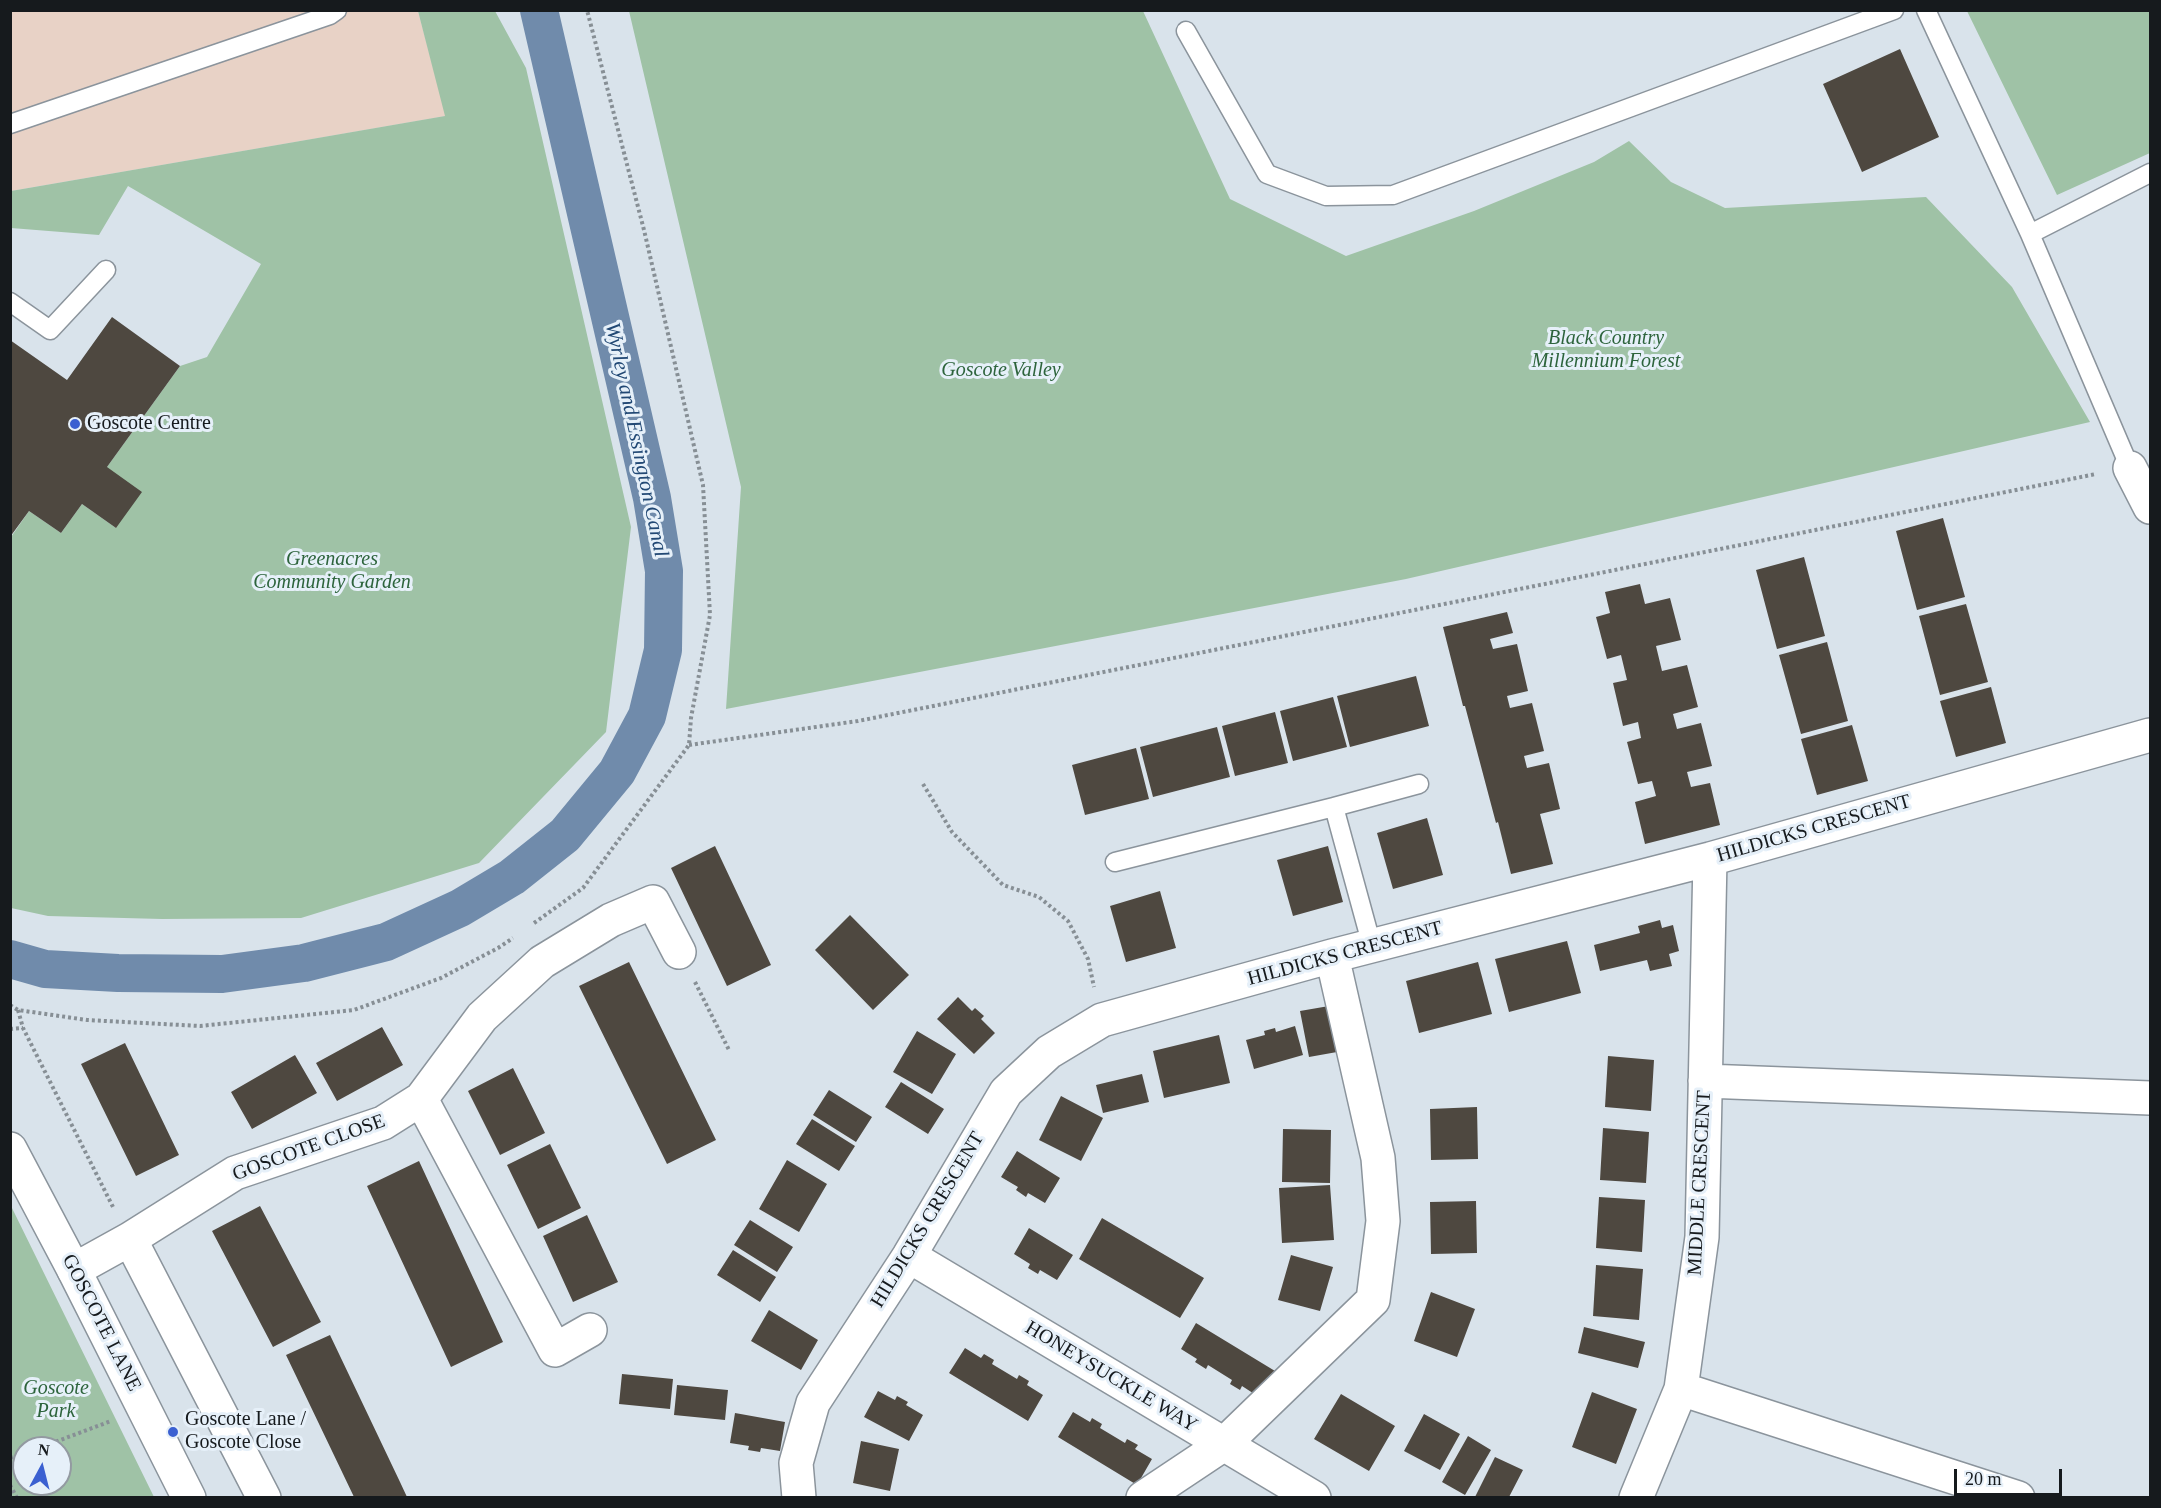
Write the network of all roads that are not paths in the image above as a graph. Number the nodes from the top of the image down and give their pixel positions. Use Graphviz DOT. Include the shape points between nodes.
graph roads {
  1 [pos="337,10"];
  2 [pos="1894,10"];
  3 [pos="1926,10"];
  4 [pos="1186,31"];
  5 [pos="10,124"];
  6 [pos="2151,173"];
  7 [pos="2030,234"];
  8 [pos="105,270"];
  9 [pos="10,302"];
  10 [pos="2130,468"];
  11 [pos="2151,507"];
  12 [pos="2151,735"];
  13 [pos="1419,784"];
  14 [pos="1334,807"];
  15 [pos="1710,859"];
  16 [pos="1115,862"];
  17 [pos="1372,946"];
  18 [pos="680,951"];
  19 [pos="1332,956"];
  20 [pos="1705,1081"];
  21 [pos="2151,1098"];
  22 [pos="421,1099"];
  23 [pos="10,1149"];
  24 [pos="130,1239"];
  25 [pos="909,1256"];
  26 [pos="74,1270"];
  27 [pos="590,1330"];
  28 [pos="1681,1389"];
  29 [pos="1224,1444"];
  30 [pos="189,1497"];
  31 [pos="264,1497"];
  32 [pos="799,1497"];
  33 [pos="1143,1497"];
  34 [pos="1314,1497"];
  35 [pos="1636,1497"];
  36 [pos="2018,1497"];
  1 -- 5 [label="lane"];
  2 -- 4 [label="lane" via="1393,195 1326,196 1267,174"];
  3 -- 7 [label="lane"];
  6 -- 7 [label="lane"];
  7 -- 10 [label="lane"];
  8 -- 9 [label="lane" via="50,330"];
  10 -- 11 [label="street"];
  12 -- 15 [label="street, HILDICKS CRESCENT"];
  13 -- 14 [label="lane"];
  14 -- 16 [label="lane"];
  14 -- 17 [label="lane"];
  15 -- 17 [label="street, HILDICKS CRESCENT"];
  15 -- 20 [label="street, MIDDLE CRESCENT"];
  17 -- 19 [label="street, HILDICKS CRESCENT"];
  18 -- 22 [label="street, GOSCOTE CLOSE" via="653,902 611,920 542,963 482,1017"];
  19 -- 25 [label="street, HILDICKS CRESCENT" via="1102,1020 1049,1052 1006,1092"];
  19 -- 29 [label="street" via="1378,1158 1383,1221 1373,1300"];
  20 -- 21 [label="street"];
  20 -- 28 [label="street, MIDDLE CRESCENT" via="1702,1237"];
  22 -- 24 [label="street, GOSCOTE CLOSE" via="383,1123 235,1173"];
  22 -- 27 [label="street" via="555,1350"];
  23 -- 26 [label="street, GOSCOTE LANE"];
  24 -- 26 [label="street, GOSCOTE CLOSE"];
  24 -- 31 [label="street"];
  25 -- 29 [label="street, HONEYSUCKLE WAY"];
  25 -- 32 [label="street, HILDICKS CRESCENT" via="813,1403 796,1463"];
  26 -- 30 [label="street, GOSCOTE LANE"];
  28 -- 35 [label="street, MIDDLE CRESCENT"];
  28 -- 36 [label="street"];
  29 -- 33 [label="street"];
  29 -- 34 [label="street, HONEYSUCKLE WAY"];
}
